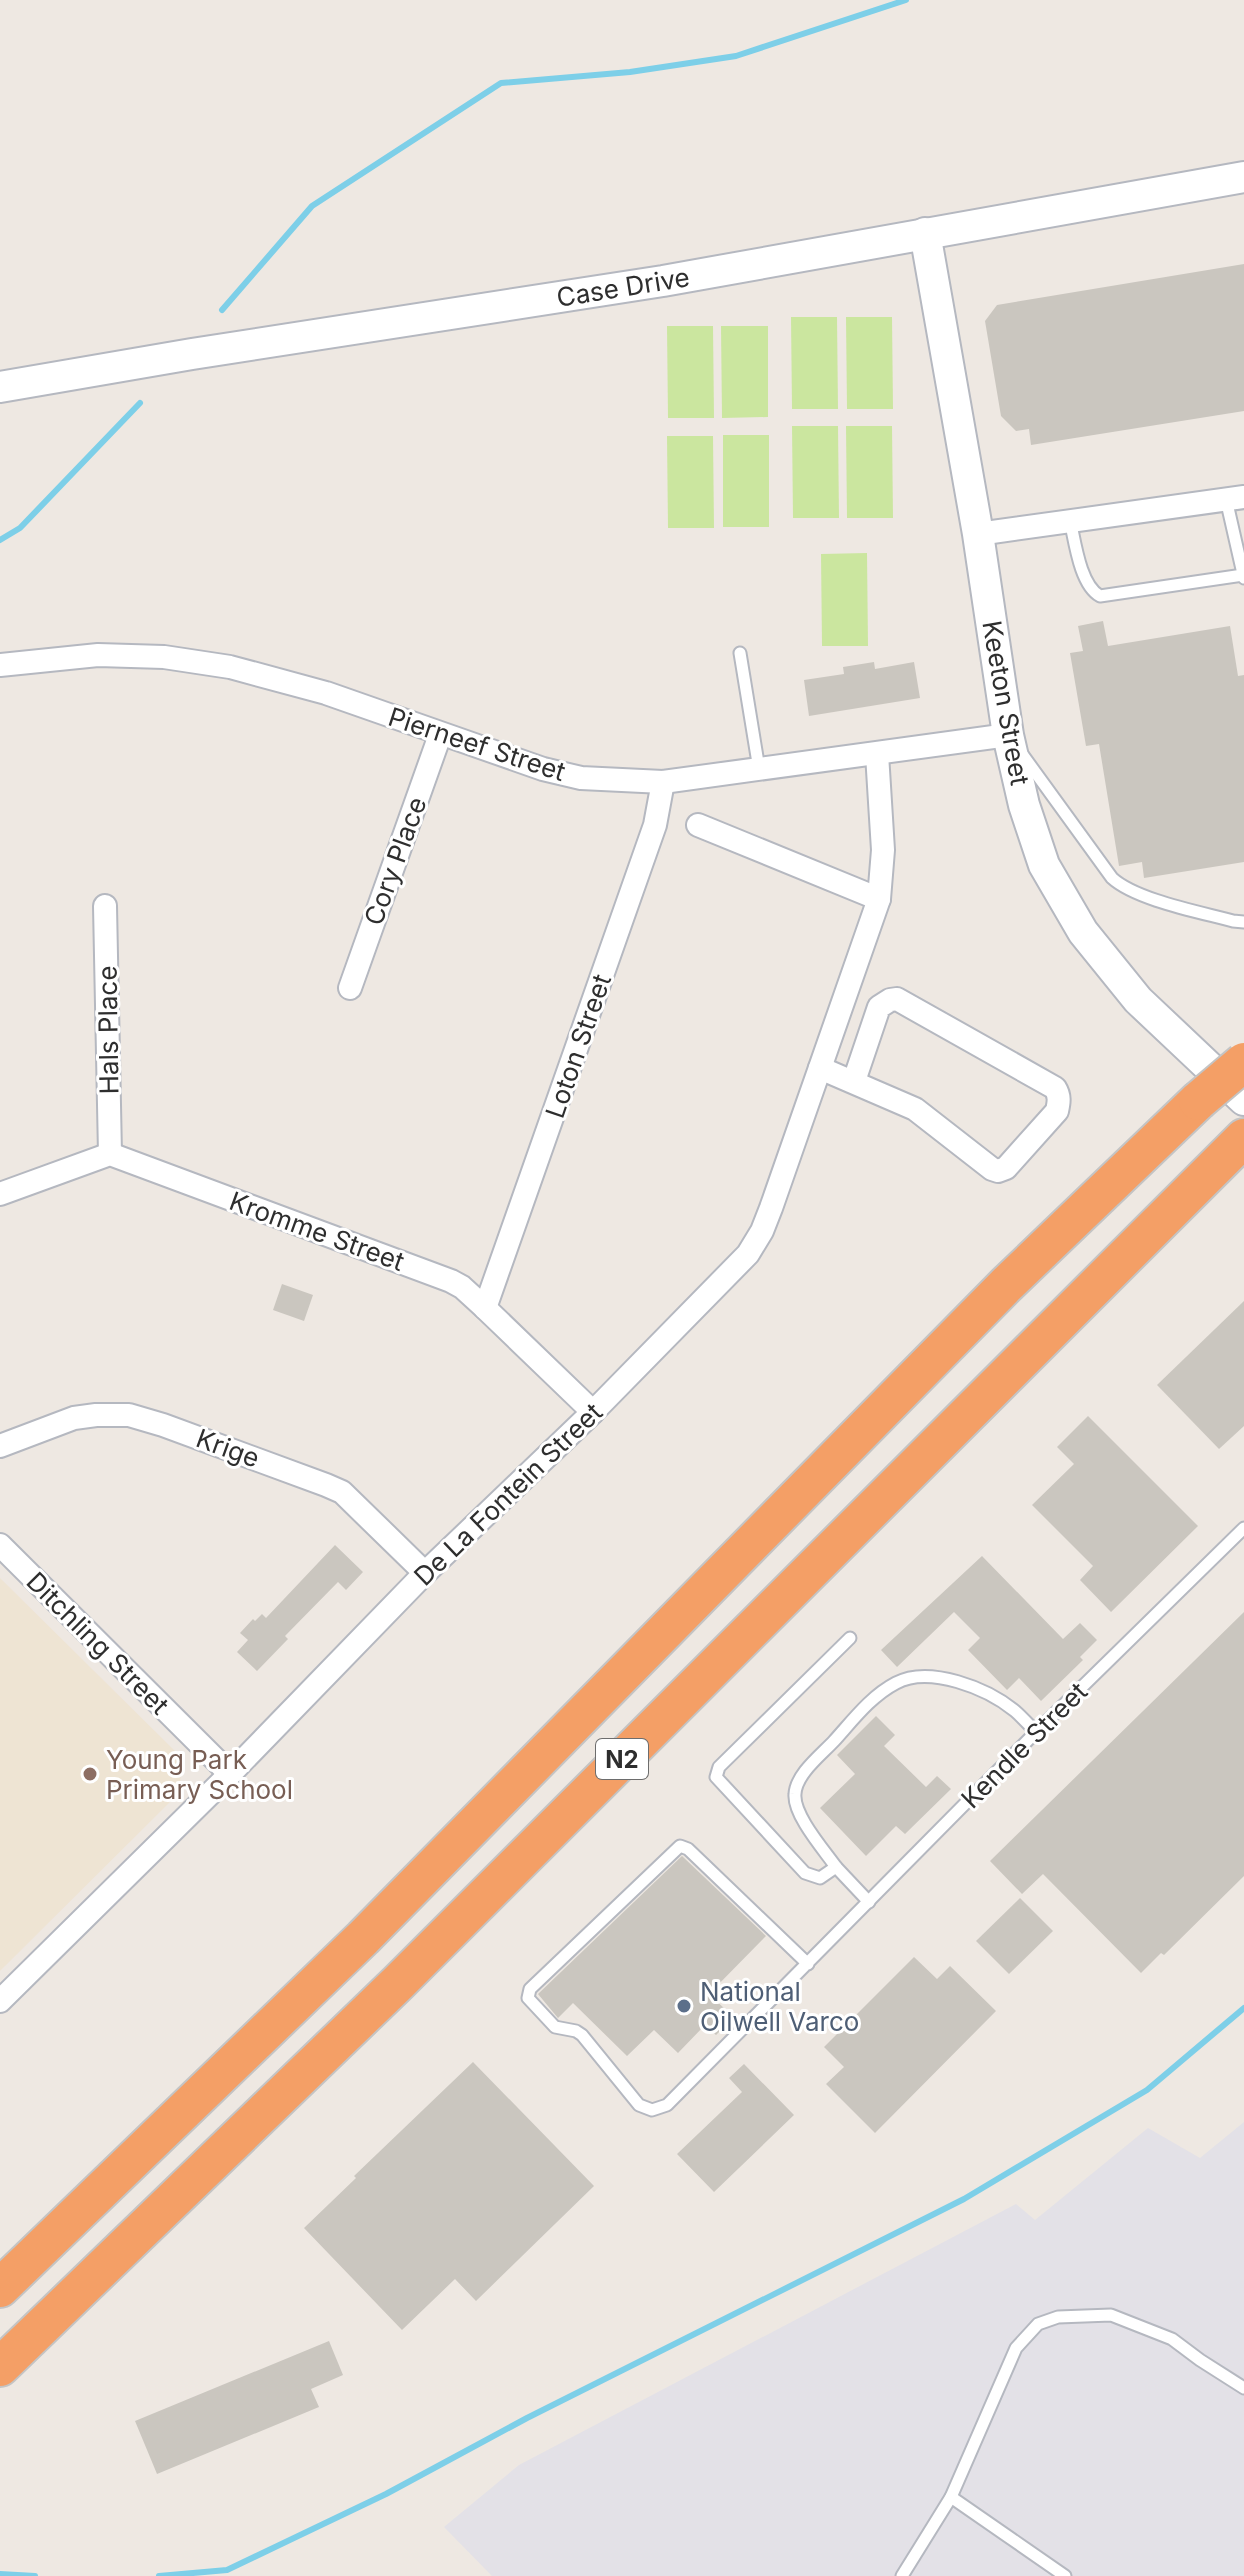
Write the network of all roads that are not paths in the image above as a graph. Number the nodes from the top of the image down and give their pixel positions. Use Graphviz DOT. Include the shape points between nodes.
graph roads {
  1 [pos="1244,177"];
  2 [pos="925,233"];
  3 [pos="0,387"];
  4 [pos="1235,498"];
  5 [pos="1070,520"];
  6 [pos="978,534"];
  7 [pos="1244,577"];
  8 [pos="740,653"];
  9 [pos="0,665"];
  10 [pos="440,735"];
  11 [pos="1008,735"];
  12 [pos="877,754"];
  13 [pos="759,769"];
  14 [pos="663,782"];
  15 [pos="698,825"];
  16 [pos="879,899"];
  17 [pos="105,906"];
  18 [pos="1244,922"];
  19 [pos="350,988"];
  20 [pos="1244,1062"];
  21 [pos="820,1068"];
  22 [pos="854,1081"];
  23 [pos="1244,1100"];
  24 [pos="1242,1147"];
  25 [pos="110,1154"];
  26 [pos="0,1194"];
  27 [pos="485,1308"];
  28 [pos="593,1412"];
  29 [pos="0,1446"];
  30 [pos="1244,1528"];
  31 [pos="0,1545"];
  32 [pos="425,1573"];
  33 [pos="850,1638"];
  34 [pos="1036,1732"];
  35 [pos="230,1774"];
  36 [pos="836,1867"];
  37 [pos="869,1902"];
  38 [pos="808,1964"];
  39 [pos="0,2001"];
  40 [pos="0,2288"];
  41 [pos="0,2367"];
  42 [pos="1244,2388"];
  43 [pos="951,2497"];
  44 [pos="902,2576"];
  45 [pos="1065,2576"];
  1 -- 2 [label="street, Case Drive"];
  2 -- 3 [label="street, Case Drive" via="663,281"];
  2 -- 6 [label="street, Keeton Street"];
  4 -- 5 [label="street"];
  4 -- 7 [label="lane"];
  5 -- 6 [label="street"];
  5 -- 7 [label="lane" via="1088,585 1100,596"];
  6 -- 11 [label="street, Keeton Street"];
  8 -- 13 [label="lane"];
  9 -- 10 [label="street, Pierneef Street" via="98,655 230,667 326,693"];
  10 -- 14 [label="street, Pierneef Street" via="563,775"];
  10 -- 19 [label="street, Cory Place"];
  11 -- 12 [label="street, Pierneef Street"];
  11 -- 18 [label="lane" via="1121,886"];
  11 -- 23 [label="street, Keeton Street" via="1044,865 1083,932 1138,1000"];
  12 -- 13 [label="street, Pierneef Street"];
  12 -- 16 [label="street, De La Fontein Street" via="883,850"];
  13 -- 14 [label="street, Pierneef Street"];
  14 -- 27 [label="street, Loton Street" via="655,825"];
  15 -- 16 [label="street"];
  16 -- 21 [label="street, De La Fontein Street"];
  17 -- 25 [label="street, Hals Place"];
  20 -- 40 [label="highway, N2, bridge" via="995,1296 363,1938"];
  21 -- 22 [label="street"];
  21 -- 28 [label="street, De La Fontein Street" via="771,1208 748,1254"];
  22 -- 22 [label="street" via="915,1109 998,1171 1057,1111 1059,1102 1055,1088 897,999 879,1007"];
  24 -- 41 [label="highway, N2" via="398,1983"];
  25 -- 26 [label="street"];
  25 -- 27 [label="street, Kromme Street" via="441,1277"];
  27 -- 28 [label="street, Kromme Street"];
  28 -- 32 [label="street, De La Fontein Street"];
  29 -- 32 [label="street, Krige" via="96,1415 129,1415 163,1425 342,1492"];
  30 -- 34 [label="lane, Kendle Street"];
  31 -- 35 [label="street, Ditchling Street"];
  32 -- 35 [label="street, De La Fontein Street"];
  33 -- 36 [label="lane" via="716,1774 805,1873 820,1878"];
  34 -- 36 [label="lane" via="1014,1709 971,1687 928,1674 897,1682 871,1701 795,1790 800,1813"];
  34 -- 37 [label="lane, Kendle Street"];
  35 -- 39 [label="street, De La Fontein Street"];
  36 -- 37 [label="lane"];
  37 -- 38 [label="lane, Kendle Street"];
  38 -- 38 [label="lane, Kendle Street" via="657,2110 639,2105 582,2035 555,2027 528,1998 530,1989 680,1846"];
  42 -- 43 [label="lane" via="1172,2339 1111,2315 1058,2317 1038,2324 1016,2348"];
  43 -- 44 [label="lane"];
  43 -- 45 [label="lane"];
}
